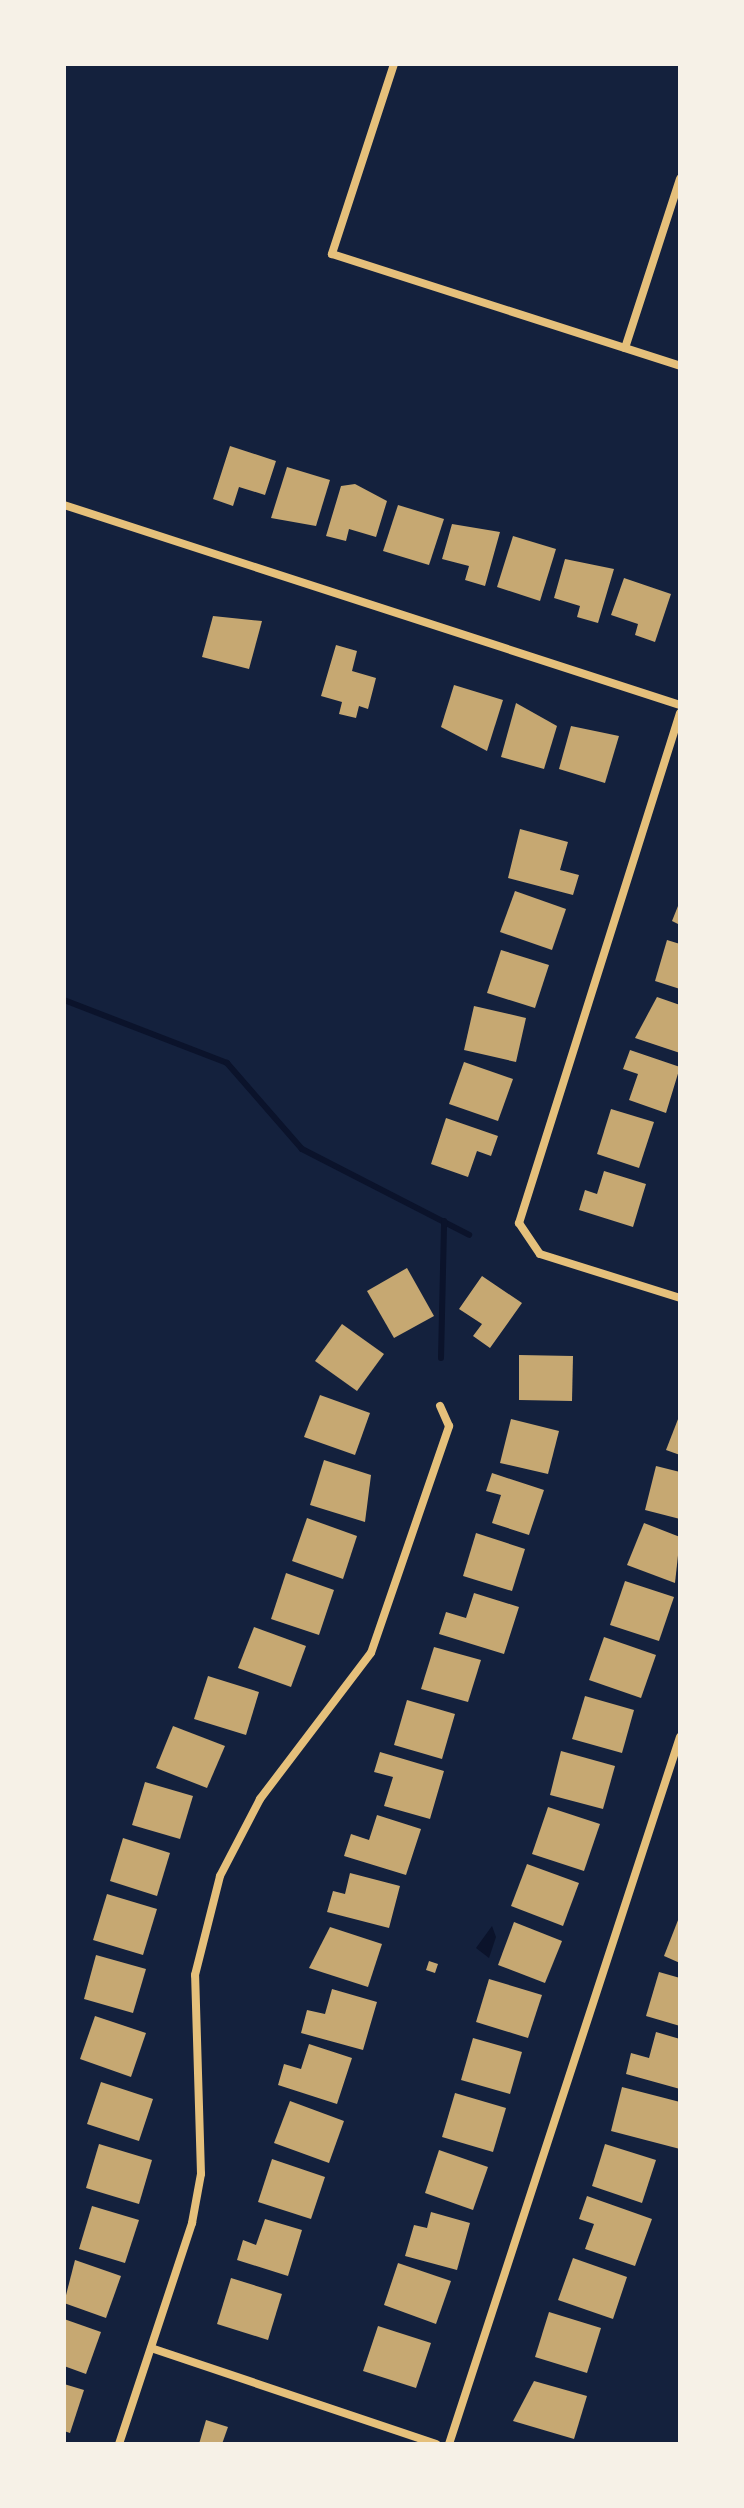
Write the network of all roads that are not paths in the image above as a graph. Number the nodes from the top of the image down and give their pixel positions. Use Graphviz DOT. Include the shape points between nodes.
graph roads {
  1 [pos="394,64"];
  2 [pos="680,179"];
  3 [pos="625,348"];
  4 [pos="680,366"];
  5 [pos="64,505"];
  6 [pos="680,705"];
  7 [pos="680,713"];
  8 [pos="680,1298"];
  9 [pos="440,1406"];
  10 [pos="680,1737"];
  11 [pos="151,2348"];
  12 [pos="119,2444"];
  13 [pos="436,2444"];
  14 [pos="449,2444"];
  1 -- 3 [label="street" via="332,254"];
  2 -- 3 [label="street"];
  3 -- 4 [label="street"];
  5 -- 6 [label="street"];
  7 -- 8 [label="street" via="519,1223 540,1254"];
  9 -- 11 [label="street" via="449,1426 371,1653 260,1799 220,1876 195,1975 201,2174"];
  10 -- 14 [label="street"];
  11 -- 12 [label="street"];
  11 -- 13 [label="street"];
}
